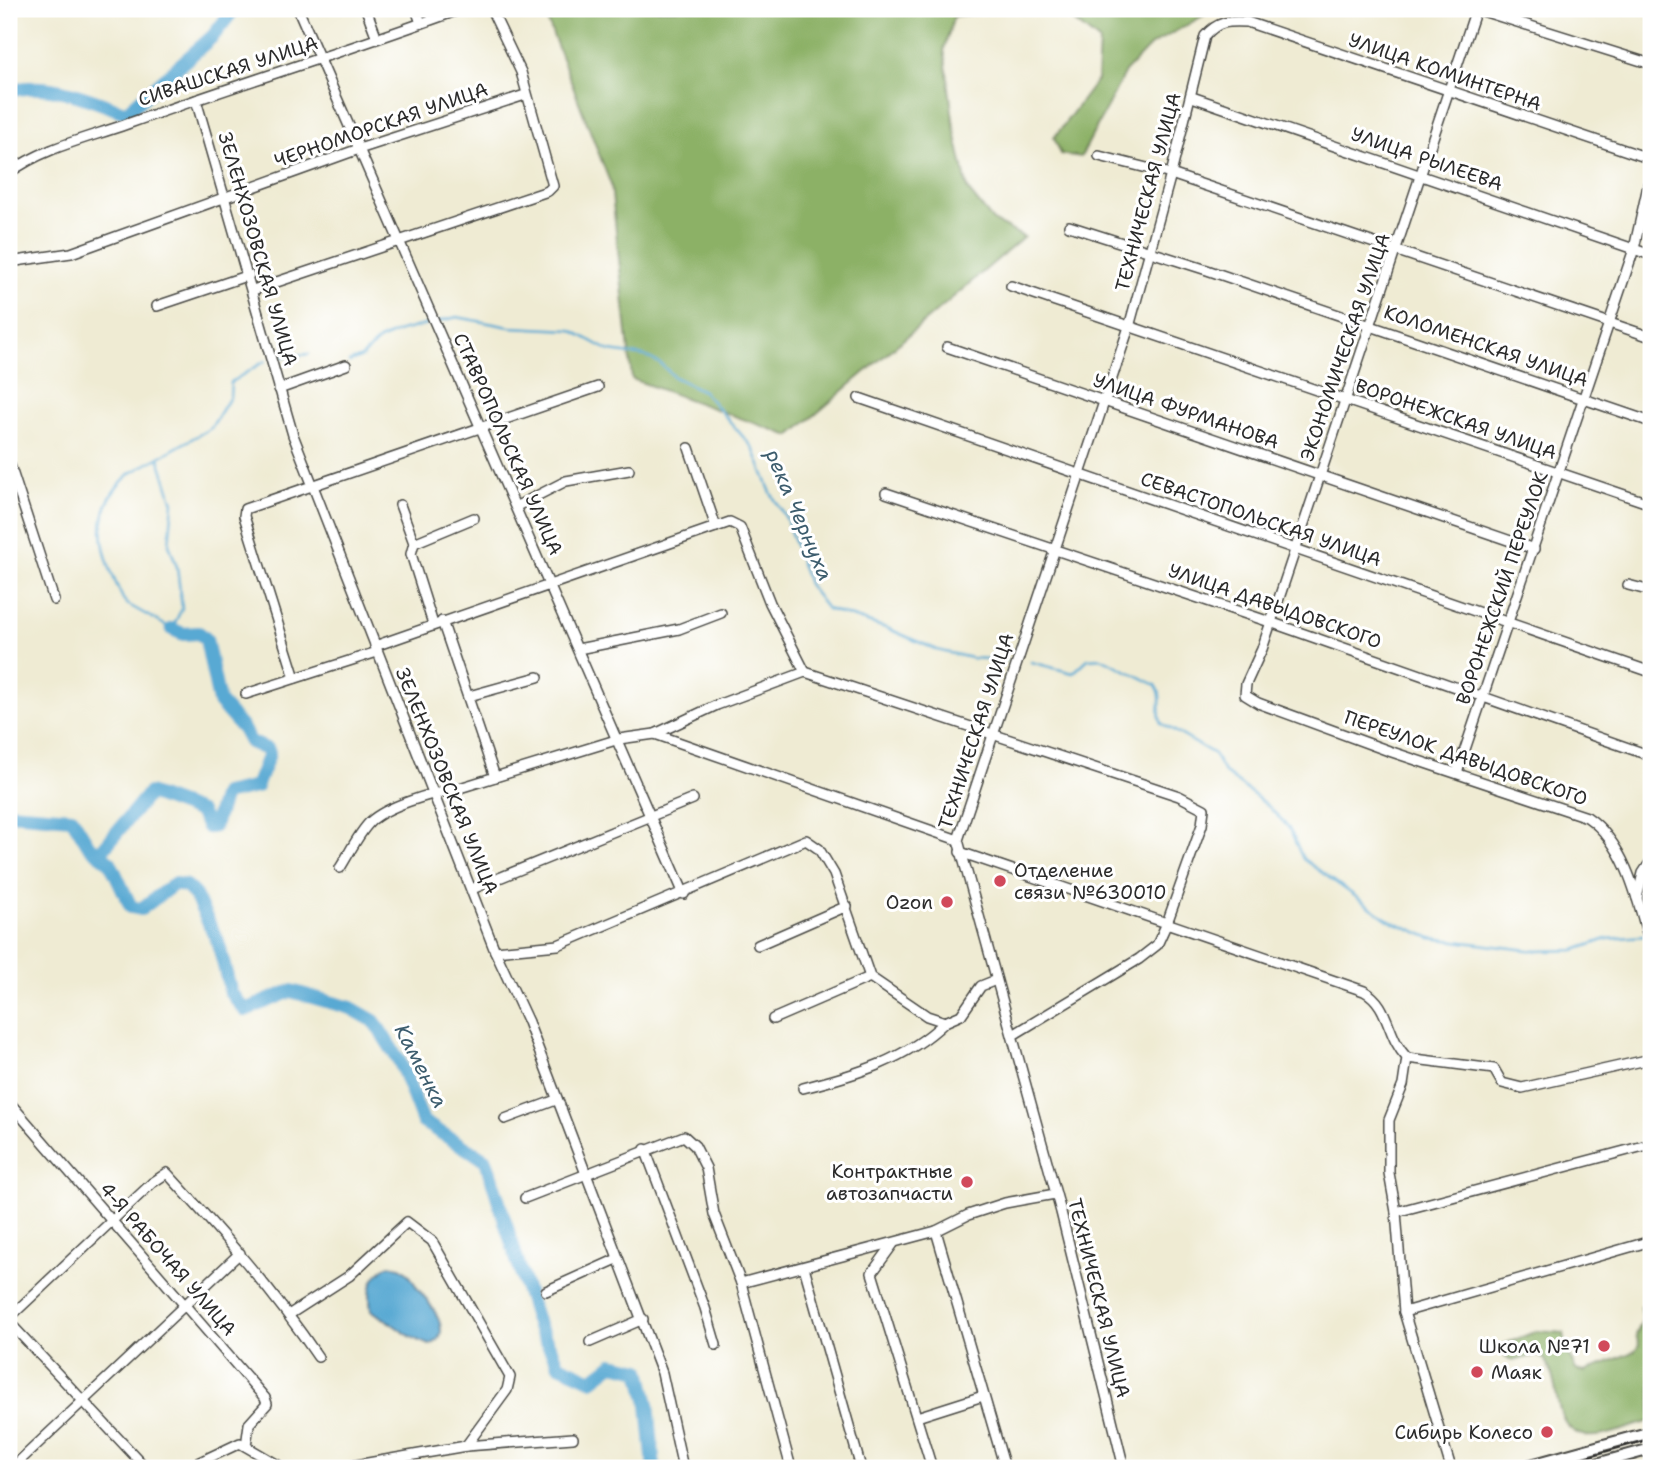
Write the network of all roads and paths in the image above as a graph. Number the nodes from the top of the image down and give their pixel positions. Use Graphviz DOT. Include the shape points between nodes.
graph roads {
  1 [pos="299,9"];
  2 [pos="366,9"];
  3 [pos="416,9"];
  4 [pos="461,9"];
  5 [pos="491,9"];
  6 [pos="1476,9"];
  7 [pos="1227,20"];
  8 [pos="422,23"];
  9 [pos="377,38"];
  10 [pos="320,60"];
  11 [pos="1651,65"];
  12 [pos="1449,93"];
  13 [pos="525,95"];
  14 [pos="1192,97"];
  15 [pos="196,100"];
  16 [pos="359,149"];
  17 [pos="1099,156"];
  18 [pos="1651,159"];
  19 [pos="1651,172"];
  20 [pos="9,173"];
  21 [pos="1171,174"];
  22 [pos="1422,176"];
  23 [pos="226,197"];
  24 [pos="1069,226"];
  25 [pos="400,240"];
  26 [pos="1634,249"];
  27 [pos="1395,250"];
  28 [pos="1151,251"];
  29 [pos="1651,255"];
  30 [pos="9,262"];
  31 [pos="249,275"];
  32 [pos="1011,286"];
  33 [pos="253,290"];
  34 [pos="157,306"];
  35 [pos="1610,323"];
  36 [pos="1371,325"];
  37 [pos="1129,327"];
  38 [pos="1651,337"];
  39 [pos="947,347"];
  40 [pos="346,365"];
  41 [pos="598,387"];
  42 [pos="279,389"];
  43 [pos="859,398"];
  44 [pos="1346,399"];
  45 [pos="1583,399"];
  46 [pos="1104,401"];
  47 [pos="1651,422"];
  48 [pos="483,429"];
  49 [pos="689,448"];
  50 [pos="9,462"];
  51 [pos="629,470"];
  52 [pos="1559,473"];
  53 [pos="1078,475"];
  54 [pos="1320,475"];
  55 [pos="313,485"];
  56 [pos="886,493"];
  57 [pos="1651,504"];
  58 [pos="400,505"];
  59 [pos="517,506"];
  60 [pos="474,518"];
  61 [pos="716,527"];
  62 [pos="414,543"];
  63 [pos="1295,549"];
  64 [pos="1534,549"];
  65 [pos="1054,550"];
  66 [pos="1628,585"];
  67 [pos="551,587"];
  68 [pos="1651,591"];
  69 [pos="54,600"];
  70 [pos="721,613"];
  71 [pos="438,622"];
  72 [pos="1270,622"];
  73 [pos="1510,622"];
  74 [pos="376,649"];
  75 [pos="578,649"];
  76 [pos="805,672"];
  77 [pos="1651,672"];
  78 [pos="538,677"];
  79 [pos="295,678"];
  80 [pos="246,694"];
  81 [pos="1245,695"];
  82 [pos="469,696"];
  83 [pos="1484,698"];
  84 [pos="655,734"];
  85 [pos="994,736"];
  86 [pos="619,739"];
  87 [pos="1651,756"];
  88 [pos="1457,774"];
  89 [pos="495,778"];
  90 [pos="434,793"];
  91 [pos="693,799"];
  92 [pos="652,816"];
  93 [pos="958,840"];
  94 [pos="960,852"];
  95 [pos="1651,861"];
  96 [pos="340,869"];
  97 [pos="472,888"];
  98 [pos="684,894"];
  99 [pos="1637,898"];
  100 [pos="847,906"];
  101 [pos="1167,923"];
  102 [pos="758,945"];
  103 [pos="1651,947"];
  104 [pos="495,951"];
  105 [pos="870,977"];
  106 [pos="996,980"];
  107 [pos="773,1019"];
  108 [pos="945,1022"];
  109 [pos="1013,1035"];
  110 [pos="1407,1058"];
  111 [pos="1651,1059"];
  112 [pos="803,1088"];
  113 [pos="556,1100"];
  114 [pos="9,1102"];
  115 [pos="505,1119"];
  116 [pos="1651,1144"];
  117 [pos="645,1149"];
  118 [pos="585,1174"];
  119 [pos="1055,1194"];
  120 [pos="525,1198"];
  121 [pos="1396,1212"];
  122 [pos="111,1223"];
  123 [pos="936,1231"];
  124 [pos="1651,1241"];
  125 [pos="893,1244"];
  126 [pos="240,1253"];
  127 [pos="617,1259"];
  128 [pos="804,1267"];
  129 [pos="741,1283"];
  130 [pos="546,1291"];
  131 [pos="186,1303"];
  132 [pos="1404,1312"];
  133 [pos="290,1314"];
  134 [pos="642,1319"];
  135 [pos="9,1320"];
  136 [pos="590,1342"];
  137 [pos="716,1345"];
  138 [pos="318,1357"];
  139 [pos="983,1396"];
  140 [pos="83,1399"];
  141 [pos="917,1417"];
  142 [pos="1651,1432"];
  143 [pos="573,1438"];
  144 [pos="246,1446"];
  145 [pos="466,1446"];
  146 [pos="1651,1449"];
  147 [pos="12,1468"];
  148 [pos="146,1468"];
  149 [pos="187,1468"];
  150 [pos="283,1468"];
  151 [pos="339,1468"];
  152 [pos="683,1468"];
  153 [pos="791,1468"];
  154 [pos="861,1468"];
  155 [pos="932,1468"];
  156 [pos="1005,1468"];
  157 [pos="1124,1468"];
  158 [pos="1451,1468"];
  159 [pos="1520,1468"];
  160 [pos="1582,1468"];
  1 -- 10 [label="street, СТАВРОПОЛЬСКАЯ УЛИЦА"];
  2 -- 9 [label="street"];
  3 -- 8 [label="street"];
  4 -- 8 [label="street, СИВАШСКАЯ УЛИЦА"];
  5 -- 13 [label="street" via="521,72"];
  6 -- 11 [label="street"];
  6 -- 12 [label="street, ЭКОНОМИЧЕСКАЯ УЛИЦА"];
  7 -- 12 [label="street, УЛИЦА КОМИНТЕРНА" via="1284,34"];
  7 -- 14 [label="street, ТЕХНИЧЕСКАЯ УЛИЦА" via="1205,36"];
  8 -- 9 [label="street, СИВАШСКАЯ УЛИЦА"];
  9 -- 10 [label="street, СИВАШСКАЯ УЛИЦА"];
  10 -- 15 [label="street, СИВАШСКАЯ УЛИЦА"];
  10 -- 16 [label="street, СТАВРОПОЛЬСКАЯ УЛИЦА"];
  12 -- 18 [label="street, УЛИЦА КОМИНТЕРНА"];
  12 -- 22 [label="street, ЭКОНОМИЧЕСКАЯ УЛИЦА"];
  13 -- 16 [label="street, ЧЕРНОМОРСКАЯ УЛИЦА"];
  13 -- 25 [label="street" via="553,186"];
  14 -- 21 [label="street, ТЕХНИЧЕСКАЯ УЛИЦА"];
  14 -- 22 [label="street, УЛИЦА РЫЛЕЕВА"];
  15 -- 20 [label="street, СИВАШСКАЯ УЛИЦА" via="73,143"];
  15 -- 23 [label="street, ЗЕЛЕНХОЗОВСКАЯ УЛИЦА"];
  16 -- 23 [label="street, ЧЕРНОМОРСКАЯ УЛИЦА"];
  16 -- 25 [label="street, СТАВРОПОЛЬСКАЯ УЛИЦА"];
  17 -- 21 [label="street"];
  19 -- 26 [label="street, ВОРОНЕЖСКИЙ ПЕРЕУЛОК"];
  21 -- 27 [label="street"];
  21 -- 28 [label="street, ТЕХНИЧЕСКАЯ УЛИЦА"];
  22 -- 26 [label="street, УЛИЦА РЫЛЕЕВА"];
  22 -- 27 [label="street, ЭКОНОМИЧЕСКАЯ УЛИЦА"];
  23 -- 30 [label="street, ЧЕРНОМОРСКАЯ УЛИЦА" via="71,253"];
  23 -- 31 [label="street, ЗЕЛЕНХОЗОВСКАЯ УЛИЦА"];
  24 -- 28 [label="street, КОЛОМЕНСКАЯ УЛИЦА"];
  25 -- 33 [label="street"];
  25 -- 48 [label="street, СТАВРОПОЛЬСКАЯ УЛИЦА"];
  26 -- 29 [label="street, УЛИЦА РЫЛЕЕВА"];
  26 -- 35 [label="street, ВОРОНЕЖСКИЙ ПЕРЕУЛОК"];
  27 -- 35 [label="street"];
  27 -- 36 [label="street, ЭКОНОМИЧЕСКАЯ УЛИЦА"];
  28 -- 36 [label="street, КОЛОМЕНСКАЯ УЛИЦА"];
  28 -- 37 [label="street, ТЕХНИЧЕСКАЯ УЛИЦА"];
  31 -- 33 [label="street, ЗЕЛЕНХОЗОВСКАЯ УЛИЦА"];
  31 -- 34 [label="street"];
  32 -- 37 [label="street, ВОРОНЕЖСКАЯ УЛИЦА"];
  33 -- 42 [label="street, ЗЕЛЕНХОЗОВСКАЯ УЛИЦА"];
  35 -- 38 [label="street"];
  35 -- 45 [label="street, ВОРОНЕЖСКИЙ ПЕРЕУЛОК"];
  36 -- 44 [label="street, ЭКОНОМИЧЕСКАЯ УЛИЦА"];
  36 -- 45 [label="street, КОЛОМЕНСКАЯ УЛИЦА"];
  37 -- 44 [label="street, ВОРОНЕЖСКАЯ УЛИЦА"];
  37 -- 46 [label="street, ТЕХНИЧЕСКАЯ УЛИЦА"];
  39 -- 46 [label="street, УЛИЦА ФУРМАНОВА"];
  40 -- 42 [label="street"];
  41 -- 48 [label="street"];
  42 -- 55 [label="street, ЗЕЛЕНХОЗОВСКАЯ УЛИЦА"];
  43 -- 53 [label="street, СЕВАСТОПОЛЬСКАЯ УЛИЦА"];
  44 -- 52 [label="street, ВОРОНЕЖСКАЯ УЛИЦА"];
  44 -- 54 [label="street, ЭКОНОМИЧЕСКАЯ УЛИЦА"];
  45 -- 47 [label="street, КОЛОМЕНСКАЯ УЛИЦА"];
  45 -- 52 [label="street, ВОРОНЕЖСКИЙ ПЕРЕУЛОК"];
  46 -- 53 [label="street, ТЕХНИЧЕСКАЯ УЛИЦА"];
  46 -- 54 [label="street, УЛИЦА ФУРМАНОВА"];
  48 -- 55 [label="street"];
  48 -- 59 [label="street, СТАВРОПОЛЬСКАЯ УЛИЦА"];
  49 -- 61 [label="street"];
  50 -- 69 [label="street"];
  51 -- 59 [label="street" via="566,481"];
  52 -- 57 [label="street, ВОРОНЕЖСКАЯ УЛИЦА"];
  52 -- 64 [label="street, ВОРОНЕЖСКИЙ ПЕРЕУЛОК"];
  53 -- 63 [label="street, СЕВАСТОПОЛЬСКАЯ УЛИЦА"];
  53 -- 65 [label="street, ТЕХНИЧЕСКАЯ УЛИЦА"];
  54 -- 63 [label="street, ЭКОНОМИЧЕСКАЯ УЛИЦА"];
  54 -- 64 [label="street, УЛИЦА ФУРМАНОВА"];
  55 -- 74 [label="street, ЗЕЛЕНХОЗОВСКАЯ УЛИЦА"];
  55 -- 79 [label="street" via="251,505 244,516"];
  56 -- 65 [label="street, УЛИЦА ДАВЫДОВСКОГО"];
  58 -- 62 [label="street"];
  59 -- 67 [label="street, СТАВРОПОЛЬСКАЯ УЛИЦА"];
  60 -- 62 [label="street"];
  61 -- 67 [label="street"];
  61 -- 76 [label="street" via="730,522 740,527 770,603"];
  62 -- 71 [label="street" via="411,554"];
  63 -- 72 [label="street, ЭКОНОМИЧЕСКАЯ УЛИЦА"];
  63 -- 73 [label="street, СЕВАСТОПОЛЬСКАЯ УЛИЦА"];
  64 -- 73 [label="street, ВОРОНЕЖСКИЙ ПЕРЕУЛОК"];
  65 -- 72 [label="street, УЛИЦА ДАВЫДОВСКОГО"];
  65 -- 85 [label="street, ТЕХНИЧЕСКАЯ УЛИЦА"];
  66 -- 68 [label="street"];
  67 -- 71 [label="street"];
  67 -- 75 [label="street, СТАВРОПОЛЬСКАЯ УЛИЦА"];
  70 -- 75 [label="street" via="679,629"];
  71 -- 74 [label="street"];
  71 -- 82 [label="street"];
  72 -- 81 [label="street, ЭКОНОМИЧЕСКАЯ УЛИЦА"];
  72 -- 83 [label="street, УЛИЦА ДАВЫДОВСКОГО"];
  73 -- 77 [label="street, СЕВАСТОПОЛЬСКАЯ УЛИЦА"];
  73 -- 83 [label="street, ВОРОНЕЖСКИЙ ПЕРЕУЛОК"];
  74 -- 79 [label="street"];
  74 -- 90 [label="street, ЗЕЛЕНХОЗОВСКАЯ УЛИЦА"];
  75 -- 86 [label="street, СТАВРОПОЛЬСКАЯ УЛИЦА"];
  76 -- 84 [label="street"];
  76 -- 85 [label="street"];
  78 -- 82 [label="street"];
  79 -- 80 [label="street"];
  81 -- 88 [label="street, ПЕРЕУЛОК ДАВЫДОВСКОГО"];
  82 -- 89 [label="street"];
  83 -- 87 [label="street, УЛИЦА ДАВЫДОВСКОГО"];
  83 -- 88 [label="street, ВОРОНЕЖСКИЙ ПЕРЕУЛОК"];
  84 -- 86 [label="street"];
  84 -- 93 [label="street"];
  85 -- 93 [label="street, ТЕХНИЧЕСКАЯ УЛИЦА"];
  85 -- 101 [label="street" via="1179,796 1204,809"];
  86 -- 89 [label="street"];
  86 -- 92 [label="street, СТАВРОПОЛЬСКАЯ УЛИЦА"];
  88 -- 99 [label="street, ПЕРЕУЛОК ДАВЫДОВСКОГО" via="1587,817 1607,835"];
  89 -- 90 [label="street"];
  90 -- 96 [label="street" via="369,822"];
  90 -- 97 [label="street, ЗЕЛЕНХОЗОВСКАЯ УЛИЦА"];
  91 -- 92 [label="street"];
  92 -- 97 [label="street"];
  92 -- 98 [label="street, СТАВРОПОЛЬСКАЯ УЛИЦА"];
  93 -- 94 [label="street, ТЕХНИЧЕСКАЯ УЛИЦА"];
  94 -- 101 [label="street"];
  94 -- 106 [label="street, ТЕХНИЧЕСКАЯ УЛИЦА"];
  95 -- 99 [label="street"];
  97 -- 104 [label="street, ЗЕЛЕНХОЗОВСКАЯ УЛИЦА"];
  98 -- 100 [label="street" via="806,840 819,849"];
  98 -- 104 [label="street" via="558,944"];
  99 -- 103 [label="street, ПЕРЕУЛОК ДАВЫДОВСКОГО"];
  100 -- 102 [label="street"];
  100 -- 105 [label="street"];
  101 -- 109 [label="street" via="1150,952"];
  101 -- 110 [label="street" via="1364,991 1380,1002 1394,1044"];
  104 -- 113 [label="street, ЗЕЛЕНХОЗОВСКАЯ УЛИЦА" via="528,1022"];
  105 -- 107 [label="street"];
  105 -- 108 [label="street" via="927,1016"];
  106 -- 108 [label="street" via="981,986 961,1015"];
  106 -- 109 [label="street, ТЕХНИЧЕСКАЯ УЛИЦА"];
  108 -- 112 [label="street" via="904,1054 850,1076"];
  109 -- 119 [label="street, ТЕХНИЧЕСКАЯ УЛИЦА"];
  110 -- 111 [label="street" via="1494,1069 1502,1083 1522,1088"];
  110 -- 121 [label="street" via="1403,1085 1389,1121 1389,1173"];
  113 -- 115 [label="street"];
  113 -- 118 [label="street, ЗЕЛЕНХОЗОВСКАЯ УЛИЦА"];
  114 -- 122 [label="street, 4-Я РАБОЧАЯ УЛИЦА"];
  116 -- 121 [label="street"];
  117 -- 118 [label="street"];
  117 -- 129 [label="street" via="684,1136 695,1146 706,1168 714,1214"];
  117 -- 137 [label="street"];
  118 -- 120 [label="street"];
  118 -- 127 [label="street, ЗЕЛЕНХОЗОВСКАЯ УЛИЦА"];
  119 -- 123 [label="street" via="1005,1203"];
  119 -- 157 [label="street, ТЕХНИЧЕСКАЯ УЛИЦА"];
  121 -- 132 [label="street"];
  122 -- 126 [label="street" via="167,1173"];
  122 -- 131 [label="street, 4-Я РАБОЧАЯ УЛИЦА"];
  122 -- 135 [label="street"];
  123 -- 125 [label="street"];
  123 -- 139 [label="street"];
  124 -- 132 [label="street"];
  125 -- 128 [label="street"];
  125 -- 141 [label="street" via="872,1273"];
  126 -- 131 [label="street"];
  126 -- 133 [label="street"];
  127 -- 130 [label="street"];
  127 -- 134 [label="street, ЗЕЛЕНХОЗОВСКАЯ УЛИЦА"];
  128 -- 129 [label="street"];
  128 -- 154 [label="street"];
  129 -- 153 [label="street"];
  131 -- 140 [label="street"];
  131 -- 144 [label="street, 4-Я РАБОЧАЯ УЛИЦА" via="265,1398 267,1404 246,1430"];
  132 -- 158 [label="street"];
  133 -- 138 [label="street"];
  133 -- 145 [label="street" via="370,1259 407,1222 432,1241 510,1377 508,1390"];
  134 -- 136 [label="street"];
  134 -- 152 [label="street, ЗЕЛЕНХОЗОВСКАЯ УЛИЦА" via="662,1373"];
  135 -- 140 [label="street"];
  139 -- 141 [label="street"];
  139 -- 156 [label="street"];
  140 -- 147 [label="street"];
  140 -- 148 [label="street"];
  141 -- 155 [label="street"];
  142 -- 159 [label="main road"];
  143 -- 145 [label="street"];
  144 -- 149 [label="street" via="231,1445"];
  144 -- 150 [label="street"];
  145 -- 151 [label="street"];
  146 -- 160 [label="main road"];
}
